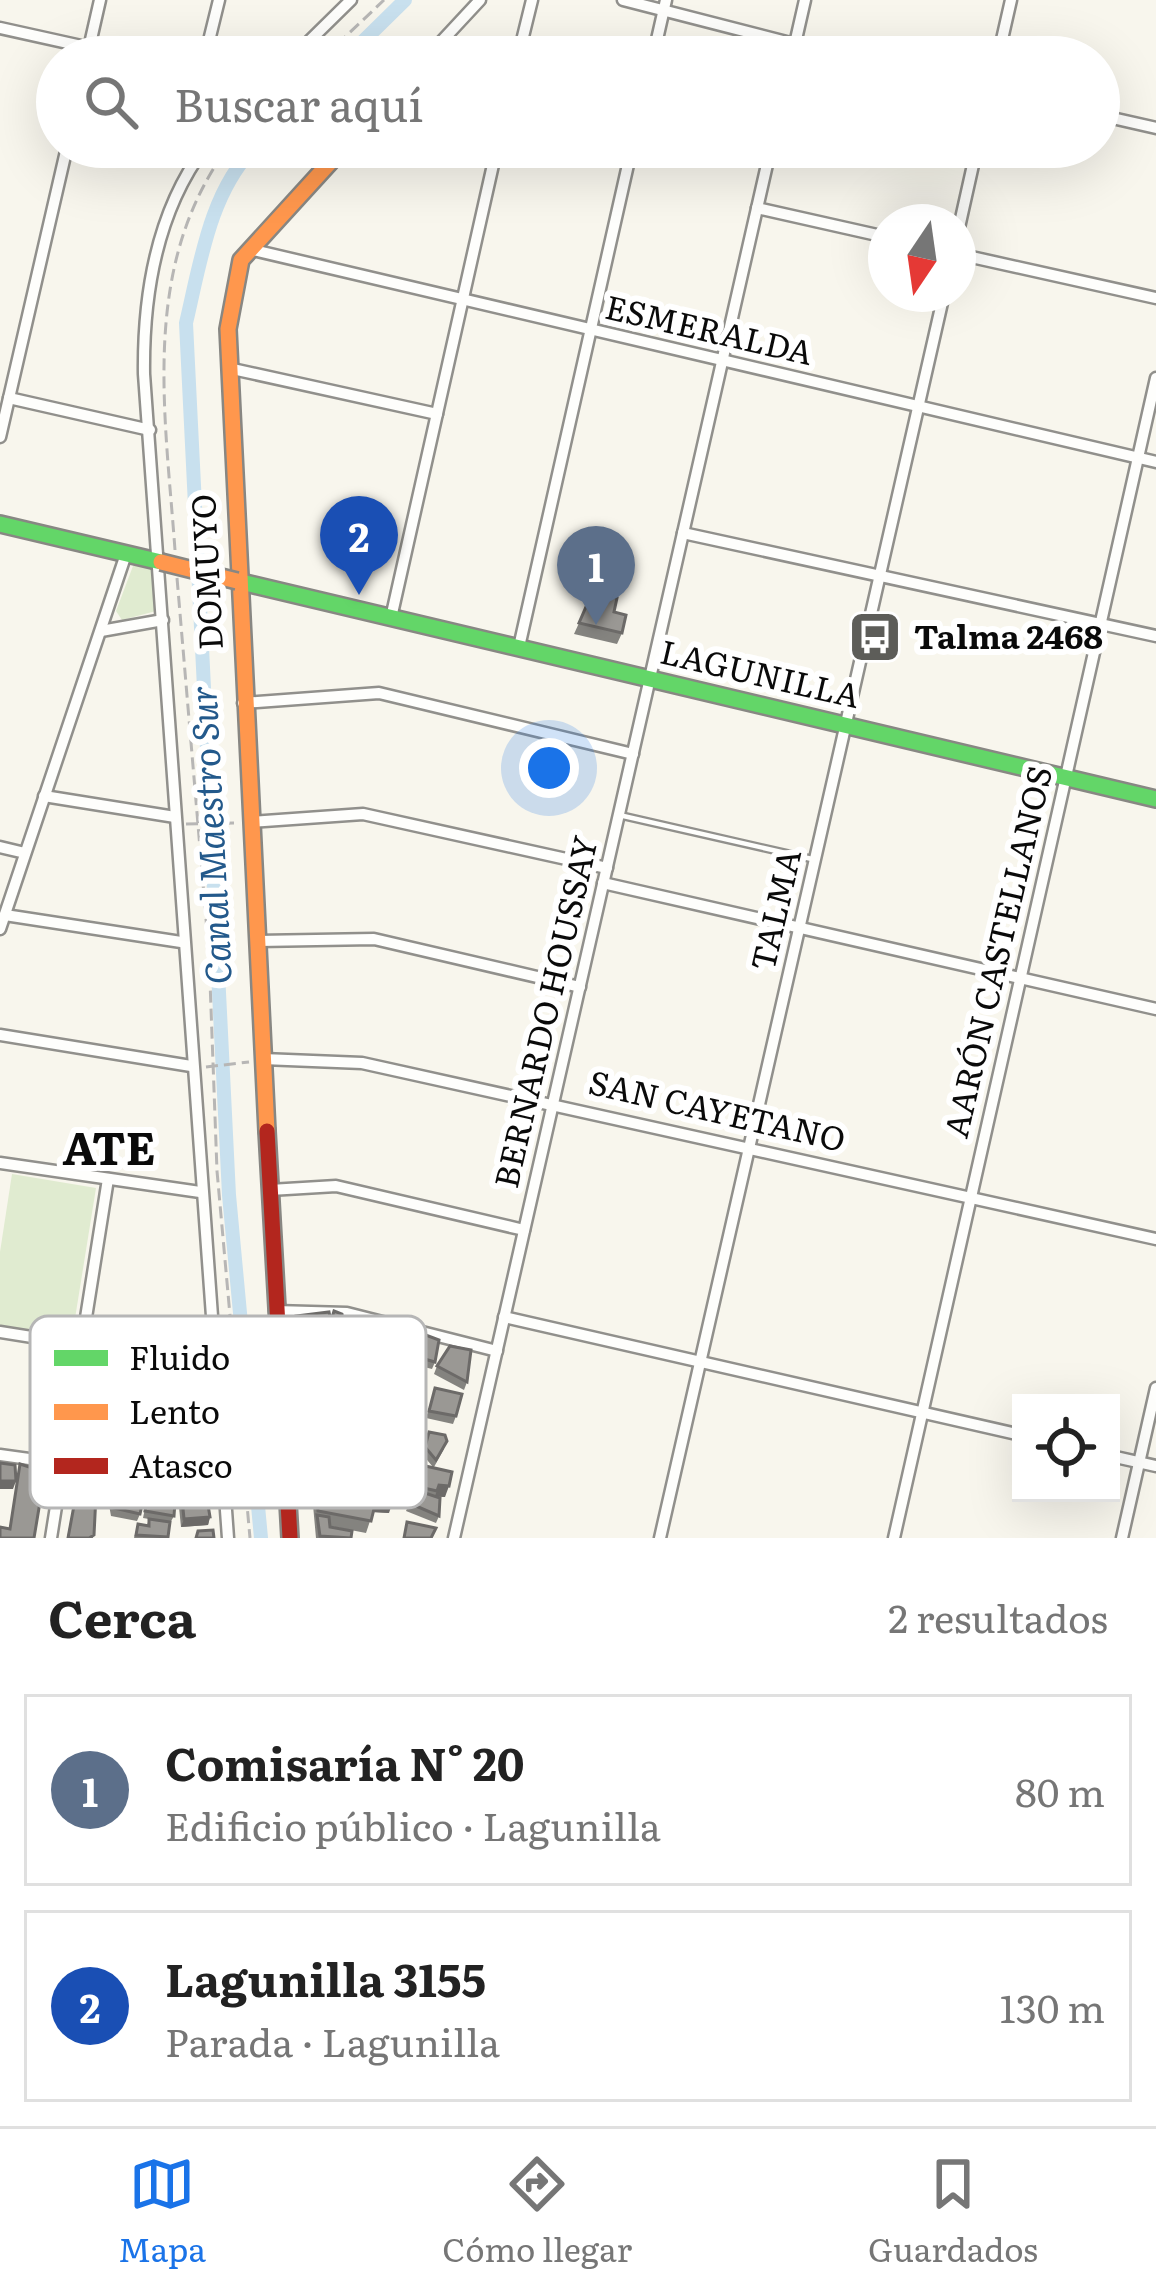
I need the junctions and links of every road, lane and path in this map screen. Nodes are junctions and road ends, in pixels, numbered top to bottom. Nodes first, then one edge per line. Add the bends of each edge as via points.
1 (100, 0) edge
2 (219, 0) edge
3 (351, 0) edge
4 (384, 0) edge
5 (480, 0) edge
6 (532, 0) edge
7 (623, 0) edge
8 (805, 0) edge
9 (1011, 0) edge
10 (665, 4) edge
11 (0, 28) edge
12 (92, 36) edge
13 (210, 36) edge
14 (314, 36) edge
15 (346, 36) edge
16 (447, 36) edge
17 (523, 36) edge
18 (658, 36) edge
19 (772, 36) edge
20 (797, 36) edge
21 (1003, 36) edge
22 (36, 38) edge
23 (1120, 120) edge
24 (1156, 128) edge
25 (62, 168) edge
26 (192, 168) edge
27 (215, 168) edge
28 (324, 168) edge
29 (492, 168) edge
30 (627, 168) edge
31 (766, 168) edge
32 (972, 168) edge
33 (964, 204) edge
34 (757, 208) junction
35 (868, 233) edge
36 (249, 249) junction
37 (976, 258) edge
38 (1156, 298) edge
39 (462, 299) junction
40 (940, 312) edge
41 (590, 330) junction
42 (722, 361) junction
43 (228, 368) junction
44 (1156, 378) edge
45 (9, 398) junction
46 (918, 407) junction
47 (437, 414) junction
48 (150, 430) junction
49 (0, 437) edge
50 (1138, 458) junction
51 (1156, 462) edge
52 (0, 524) edge
53 (683, 533) junction
54 (126, 554) junction
55 (168, 559) junction
56 (880, 575) junction
57 (176, 578) dead end
58 (237, 581) junction
59 (391, 618) junction
60 (164, 620) junction
61 (1100, 624) junction
62 (101, 631) junction
63 (1156, 636) edge
64 (519, 646) junction
65 (651, 680) junction
66 (243, 703) junction
67 (845, 726) junction
68 (633, 754) junction
69 (1065, 778) junction
70 (44, 796) junction
71 (1156, 799) edge
72 (619, 815) junction
73 (175, 817) junction
74 (250, 822) junction
75 (224, 823) dead end
76 (196, 824) junction
77 (0, 847) edge
78 (26, 853) junction
79 (815, 860) junction
80 (607, 868) junction
81 (603, 883) junction
82 (5, 915) junction
83 (800, 927) junction
84 (0, 929) edge
85 (258, 941) junction
86 (181, 942) junction
87 (1020, 978) junction
88 (580, 987) junction
89 (1156, 1009) edge
90 (0, 1035) edge
91 (263, 1059) junction
92 (191, 1066) junction
93 (214, 1068) junction
94 (553, 1104) junction
95 (749, 1147) junction
96 (1, 1163) edge
97 (108, 1179) junction
98 (0, 1182) edge
99 (269, 1190) junction
100 (200, 1192) junction
101 (970, 1197) junction
102 (524, 1230) junction
103 (1156, 1239) edge
104 (275, 1311) junction
105 (84, 1316) edge
106 (210, 1316) edge
107 (230, 1316) edge
108 (275, 1316) edge
109 (359, 1316) edge
110 (505, 1317) junction
111 (0, 1332) edge
112 (426, 1333) edge
113 (30, 1337) edge
114 (497, 1351) junction
115 (700, 1361) junction
116 (1156, 1388) edge
117 (922, 1412) junction
118 (1012, 1433) edge
119 (0, 1455) edge
120 (1120, 1458) edge
121 (30, 1459) edge
122 (1139, 1462) junction
123 (1156, 1466) edge
124 (55, 1508) edge
125 (226, 1508) edge
126 (247, 1508) edge
127 (288, 1508) edge
128 (454, 1536) edge
129 (51, 1538) edge
130 (228, 1538) edge
131 (250, 1538) edge
132 (290, 1538) edge
133 (471, 1538) edge
134 (660, 1538) edge
135 (893, 1538) edge
136 (1122, 1538) edge

1 - 12 street
2 - 13 street
3 - 14 street
4 - 15 path
5 - 16 street
6 - 17 street
7 - 10 street
8 - 20 street
9 - 21 street
10 - 18 street
10 - 19 street
11 - 22 street
23 - 24 street
25 - 45 street
26 - 48 street, DOMUYO via 173,197 152,285 144,349
27 - 55 path via 193,205 165,296
28 - 36 street, DOMUYO
29 - 39 street
30 - 41 street
31 - 34 street, BERNARDO HOUSSAY
32 - 33 street
34 - 35 street
34 - 42 street, BERNARDO HOUSSAY
36 - 39 street, ESMERALDA
36 - 43 street, DOMUYO via 232,287
37 - 38 street
39 - 41 street, ESMERALDA
39 - 47 street
40 - 46 street, TALMA
41 - 42 street, ESMERALDA
41 - 64 street
42 - 46 street, ESMERALDA
42 - 53 street, BERNARDO HOUSSAY
43 - 47 street
43 - 58 street, DOMUYO
44 - 50 street, AARÓN CASTELLANOS
45 - 48 street
45 - 49 street
46 - 50 street, ESMERALDA
46 - 56 street, TALMA
47 - 59 street
48 - 55 street, DOMUYO
50 - 51 street, ESMERALDA
50 - 61 street, AARÓN CASTELLANOS
52 - 54 street, LAGUNILLA
53 - 56 street
53 - 65 street, BERNARDO HOUSSAY
54 - 55 street, LAGUNILLA
54 - 62 street
55 - 58 street, LAGUNILLA, bridge
55 - 60 street, DOMUYO
56 - 61 street
56 - 67 street, TALMA
57 - 76 path
58 - 59 street, LAGUNILLA
58 - 66 street, DOMUYO
59 - 64 street, LAGUNILLA
60 - 62 street
60 - 73 street, DOMUYO
61 - 63 street
61 - 69 street, AARÓN CASTELLANOS
62 - 70 street
64 - 65 street, LAGUNILLA
65 - 67 street, LAGUNILLA
65 - 68 street, BERNARDO HOUSSAY
66 - 68 street via 379,693
66 - 74 street, DOMUYO
67 - 69 street, LAGUNILLA
67 - 79 street, TALMA
68 - 72 street, BERNARDO HOUSSAY
69 - 71 street, LAGUNILLA
69 - 87 street, AARÓN CASTELLANOS
70 - 73 street
70 - 78 street
72 - 79 lane
72 - 80 street, BERNARDO HOUSSAY
73 - 86 street, DOMUYO
74 - 80 street via 363,814
74 - 85 street, DOMUYO
75 - 76 path
76 - 93 path
77 - 78 street
78 - 82 street
79 - 83 street, TALMA
80 - 81 street, BERNARDO HOUSSAY
81 - 83 street
81 - 88 street, BERNARDO HOUSSAY
82 - 84 street
82 - 86 street
83 - 87 street
83 - 95 street, TALMA
85 - 88 street via 374,939
85 - 91 street, DOMUYO
86 - 92 street, DOMUYO
87 - 89 street
87 - 101 street, AARÓN CASTELLANOS
88 - 94 street, BERNARDO HOUSSAY
90 - 92 street
91 - 93 path
91 - 94 street, SAN CAYETANO via 362,1063
91 - 99 street, DOMUYO
92 - 93 path
92 - 100 street, DOMUYO
93 - 107 path
94 - 95 street, SAN CAYETANO
94 - 102 street, BERNARDO HOUSSAY
95 - 101 street, SAN CAYETANO
95 - 115 street, TALMA
96 - 97 street
96 - 98 street
97 - 100 street
97 - 105 street
99 - 102 street via 336,1186
99 - 104 street, DOMUYO
100 - 106 street, DOMUYO
101 - 103 street, SAN CAYETANO
101 - 117 street, AARÓN CASTELLANOS
102 - 110 street, BERNARDO HOUSSAY
104 - 108 street, DOMUYO
104 - 109 street
110 - 114 street, BERNARDO HOUSSAY
110 - 115 street
111 - 113 street
112 - 114 street
114 - 128 street, BERNARDO HOUSSAY
115 - 117 street
115 - 134 street, TALMA
116 - 122 street
117 - 118 street
117 - 135 street, AARÓN CASTELLANOS
119 - 121 street
120 - 122 street
122 - 123 street
122 - 136 street
124 - 129 street
125 - 130 street, DOMUYO
126 - 131 path
127 - 132 street, DOMUYO
128 - 133 street

